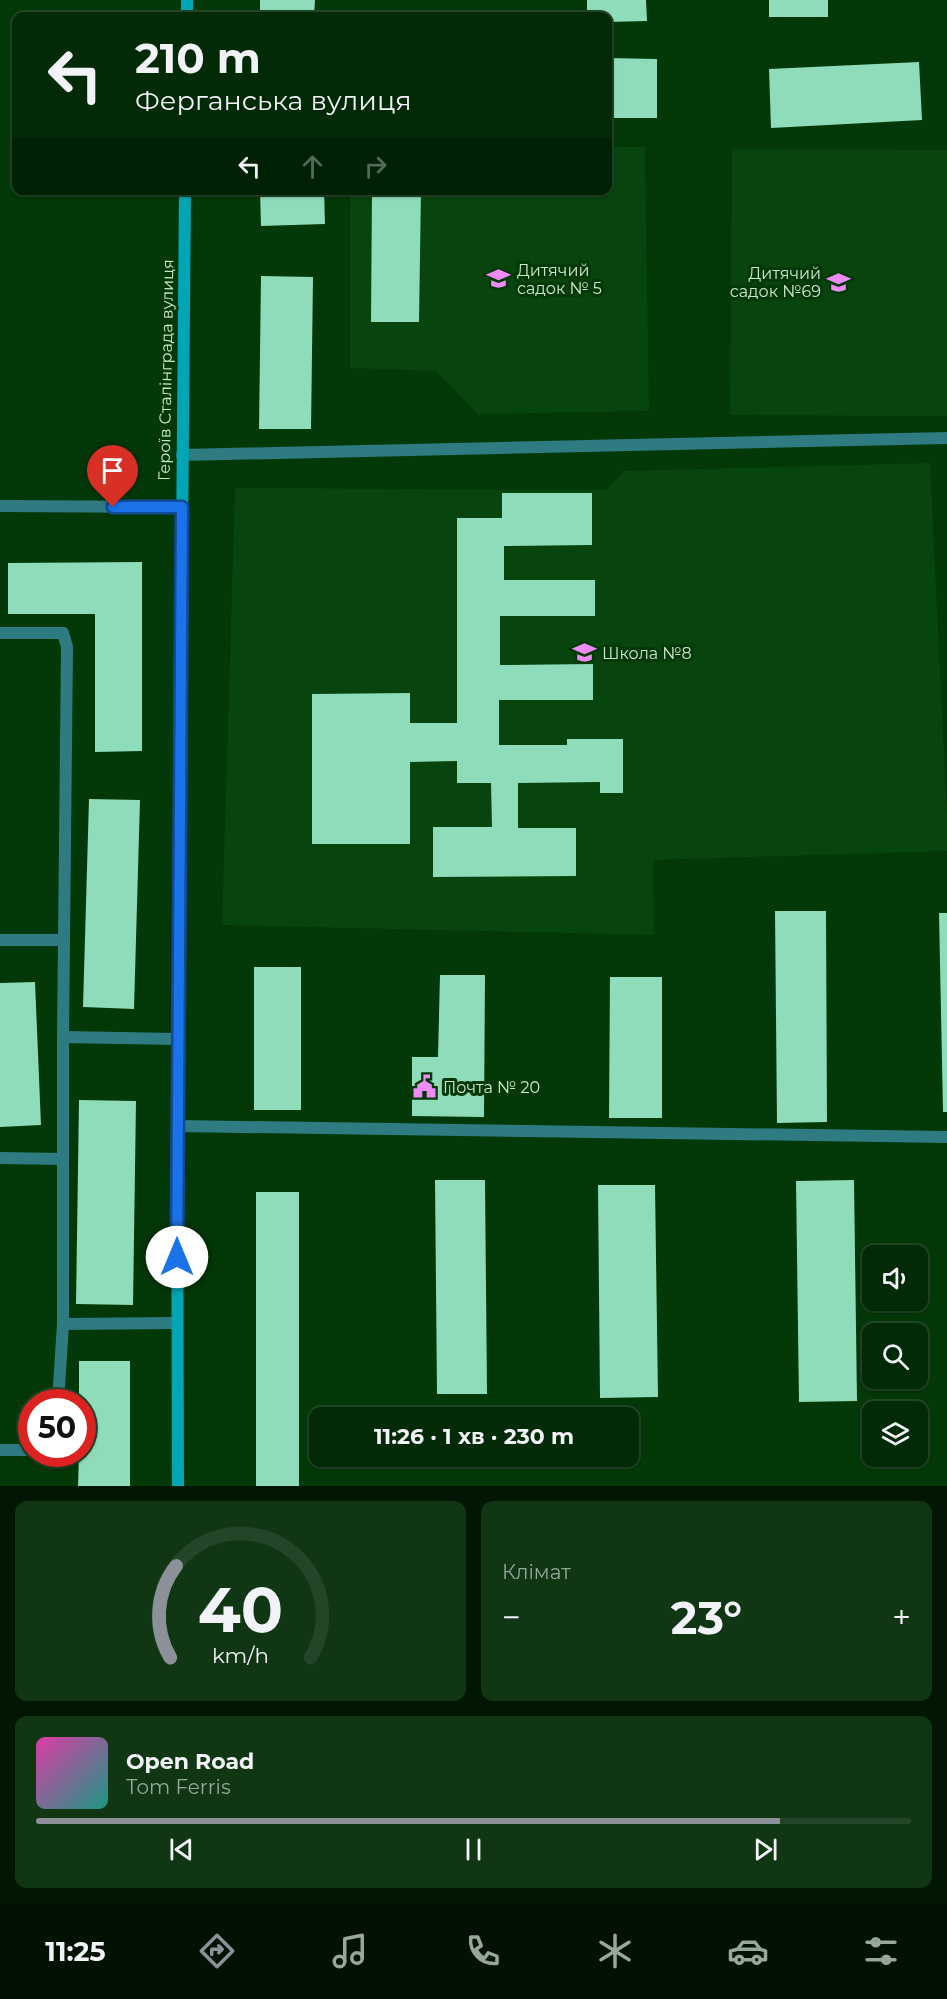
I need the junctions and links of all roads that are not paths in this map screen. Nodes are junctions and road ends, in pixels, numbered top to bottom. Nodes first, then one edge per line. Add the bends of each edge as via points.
1 (185, 195) edge
2 (947, 438) edge
3 (182, 455) junction
4 (0, 506) edge
5 (182, 507) junction
6 (0, 633) edge
7 (0, 940) edge
8 (64, 940) junction
9 (63, 1037) junction
10 (178, 1040) junction
11 (177, 1126) junction
12 (947, 1137) edge
13 (0, 1158) edge
14 (63, 1159) junction
15 (177, 1323) junction
16 (63, 1324) junction
17 (59, 1389) edge
18 (0, 1450) edge
19 (18, 1450) edge
20 (178, 1486) edge

1 - 3 main road, Героїв Сталінграда вулиця
2 - 3 street
3 - 5 main road, Героїв Сталінграда вулиця
4 - 5 street
5 - 10 main road, Героїв Сталінграда вулиця
6 - 8 street via 63,633 68,647
7 - 8 street
8 - 9 street
9 - 10 street
9 - 14 street
10 - 11 main road, Героїв Сталінграда вулиця
11 - 12 street
11 - 15 main road, Героїв Сталінграда вулиця
13 - 14 street
14 - 16 street
15 - 16 street
15 - 20 main road, Героїв Сталінграда вулиця
16 - 17 street
18 - 19 street

